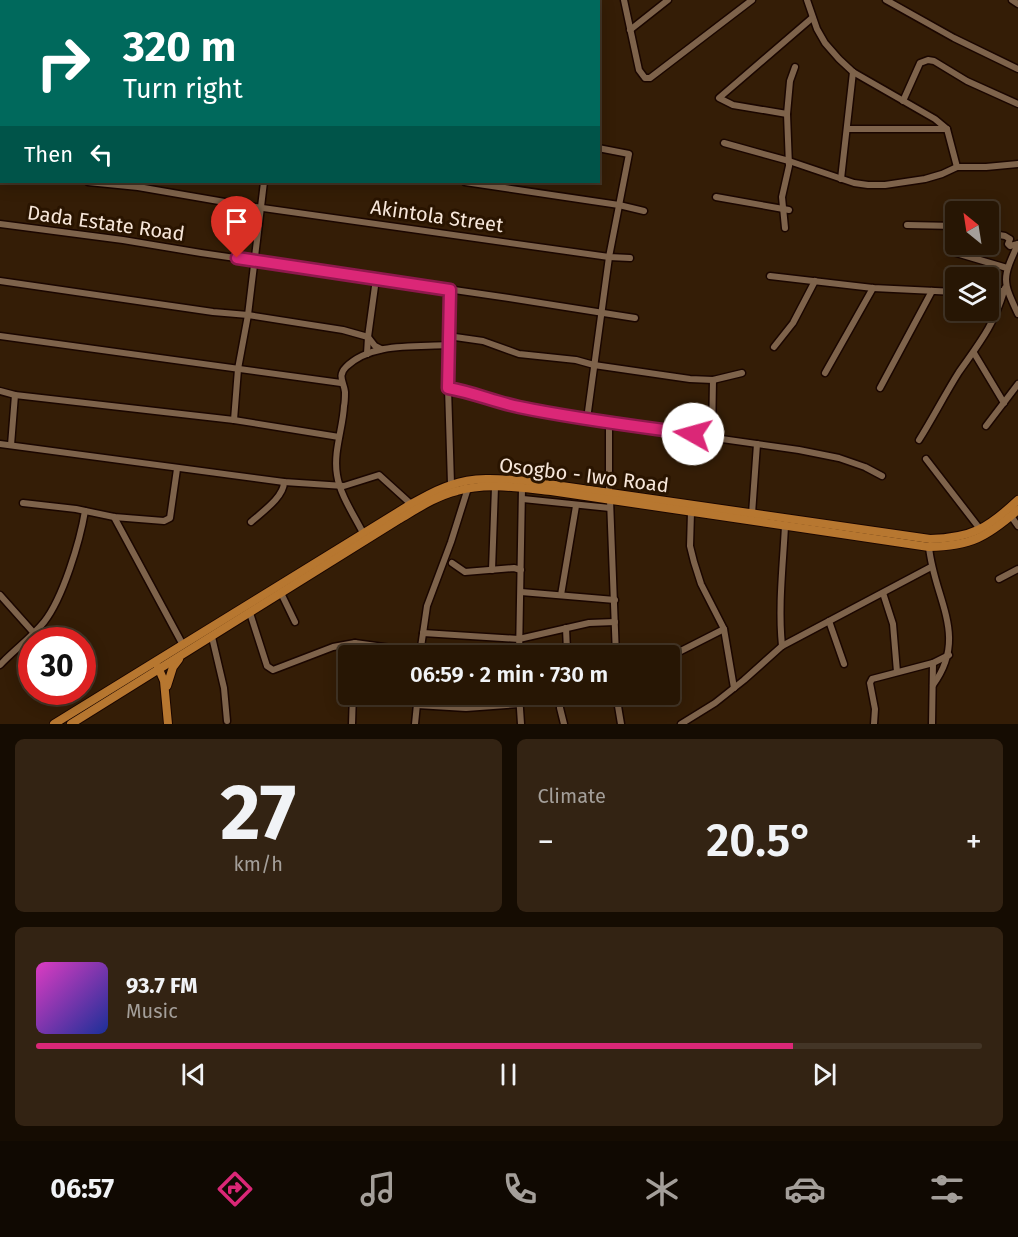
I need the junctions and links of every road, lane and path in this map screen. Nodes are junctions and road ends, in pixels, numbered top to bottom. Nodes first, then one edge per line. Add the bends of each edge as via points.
1 (624, 0) edge
2 (668, 0) edge
3 (807, 0) edge
4 (886, 0) edge
5 (1012, 0) edge
6 (749, 1) edge
7 (1018, 4) edge
8 (812, 18) junction
9 (630, 30) junction
10 (795, 66) dead end
11 (1018, 69) edge
12 (853, 72) junction
13 (903, 101) junction
14 (1018, 104) edge
15 (787, 114) junction
16 (847, 129) junction
17 (947, 129) junction
18 (724, 143) dead end
19 (600, 148) edge
20 (789, 160) junction
21 (1018, 164) edge
22 (957, 167) junction
23 (840, 179) junction
24 (113, 183) edge
25 (264, 183) edge
26 (472, 183) edge
27 (138, 184) edge
28 (716, 197) dead end
29 (619, 205) junction
30 (260, 207) junction
31 (786, 210) junction
32 (644, 211) dead end
33 (0, 224) edge
34 (907, 225) dead end
35 (945, 226) edge
36 (785, 228) dead end
37 (999, 235) edge
38 (1018, 244) edge
39 (963, 255) edge
40 (609, 257) junction
41 (630, 258) dead end
42 (255, 261) junction
43 (1007, 268) junction
44 (770, 276) dead end
45 (376, 279) junction
46 (0, 281) edge
47 (815, 281) junction
48 (873, 288) junction
49 (1005, 289) junction
50 (450, 290) junction
51 (999, 290) edge
52 (932, 291) junction
53 (945, 292) edge
54 (601, 313) junction
55 (248, 315) junction
56 (1018, 315) edge
57 (635, 318) dead end
58 (0, 336) edge
59 (448, 336) junction
60 (368, 337) junction
61 (448, 345) junction
62 (774, 346) dead end
63 (381, 349) junction
64 (974, 353) junction
65 (367, 354) junction
66 (594, 365) junction
67 (238, 369) junction
68 (742, 373) dead end
69 (825, 373) dead end
70 (713, 381) junction
71 (341, 383) junction
72 (1018, 384) edge
73 (448, 388) junction
74 (880, 388) dead end
75 (0, 391) edge
76 (15, 395) junction
77 (1004, 403) junction
78 (587, 419) junction
79 (234, 420) junction
80 (609, 423) junction
81 (986, 426) dead end
82 (712, 436) junction
83 (339, 437) junction
84 (919, 440) dead end
85 (0, 444) edge
86 (757, 444) junction
87 (11, 445) junction
88 (926, 459) dead end
89 (177, 469) junction
90 (882, 476) dead end
91 (284, 482) junction
92 (451, 484) junction
93 (340, 486) junction
94 (495, 487) junction
95 (468, 488) junction
96 (522, 488) junction
97 (523, 499) junction
98 (610, 500) junction
99 (1018, 500) edge
100 (24, 503) dead end
101 (411, 504) junction
102 (576, 506) junction
103 (1018, 510) edge
104 (85, 511) junction
105 (691, 512) junction
106 (752, 514) junction
107 (1011, 516) junction
108 (114, 517) junction
109 (251, 522) dead end
110 (786, 526) junction
111 (1018, 526) edge
112 (980, 529) junction
113 (363, 533) junction
114 (929, 547) junction
115 (452, 563) dead end
116 (931, 567) junction
117 (1018, 569) edge
118 (492, 570) junction
119 (522, 570) junction
120 (999, 579) dead end
121 (521, 592) junction
122 (281, 593) junction
123 (883, 593) junction
124 (0, 595) edge
125 (561, 595) junction
126 (615, 600) junction
127 (250, 613) junction
128 (829, 621) junction
129 (295, 622) dead end
130 (615, 622) junction
131 (29, 627) edge
132 (38, 627) edge
133 (566, 628) junction
134 (724, 629) junction
135 (423, 633) junction
136 (212, 637) junction
137 (519, 639) junction
138 (355, 643) joint
139 (367, 645) edge
140 (421, 645) edge
141 (519, 645) edge
142 (567, 645) edge
143 (616, 645) edge
144 (782, 646) junction
145 (18, 647) edge
146 (184, 649) junction
147 (680, 651) edge
148 (949, 655) junction
149 (933, 663) junction
150 (844, 664) dead end
151 (0, 665) edge
152 (157, 666) junction
153 (897, 672) junction
154 (933, 686) junction
155 (734, 688) junction
156 (166, 690) junction
157 (353, 705) edge
158 (417, 705) joint
159 (506, 705) edge
160 (519, 705) edge
161 (560, 705) edge
162 (618, 705) edge
163 (227, 721) dead end
164 (54, 724) edge
165 (71, 724) edge
166 (168, 724) edge
167 (352, 724) edge
168 (415, 724) edge
169 (521, 724) edge
170 (564, 724) edge
171 (621, 724) edge
172 (681, 724) edge
173 (874, 724) edge
174 (932, 724) edge

1 - 9 street
2 - 9 street
3 - 8 street
4 - 11 street
5 - 7 street
6 - 9 street via 650,78 643,77 639,70
8 - 12 street via 825,43
8 - 15 street via 719,98 734,105
10 - 15 street
12 - 13 street
12 - 16 street
13 - 14 street via 920,63 928,60
13 - 17 street
15 - 20 street
16 - 17 street
16 - 23 street
17 - 22 street
18 - 20 street
19 - 29 street via 629,154
20 - 23 street
20 - 31 street via 782,197
21 - 22 street
22 - 23 street via 925,179 885,185
24 - 27 street, Akintola Street
25 - 30 street
26 - 29 street
27 - 30 street, Akintola Street
28 - 31 street
29 - 32 street
29 - 40 street
30 - 40 street, Akintola Street
30 - 42 street
31 - 36 street
33 - 42 street, Dada Estate Road
34 - 35 street
37 - 38 street via 1010,238 1010,246
38 - 43 street
39 - 43 street
40 - 41 street, Akintola Street
40 - 54 street
42 - 45 street, Dada Estate Road
42 - 55 street
43 - 49 street
44 - 47 street
45 - 50 street, Dada Estate Road
45 - 60 street
46 - 55 street
47 - 48 street
47 - 62 street via 793,323
48 - 52 street
48 - 69 street
49 - 51 street
49 - 56 street
49 - 64 street via 993,322
50 - 54 street, Dada Estate Road
50 - 59 street
52 - 53 street
52 - 74 street
54 - 57 street, Dada Estate Road
54 - 66 street
55 - 60 street
55 - 67 street
58 - 67 street
59 - 61 street
59 - 66 street via 483,341 519,354
60 - 63 street
60 - 65 street
61 - 63 street
61 - 73 street
63 - 65 street
64 - 77 street
64 - 84 street
65 - 71 street via 346,367
66 - 70 street
66 - 78 street
67 - 71 street
67 - 79 street
68 - 70 street
70 - 82 street
71 - 83 street via 345,390
72 - 77 street
73 - 78 street
73 - 92 street
75 - 76 street
76 - 79 street
76 - 87 street
77 - 81 street
78 - 80 street
79 - 83 street
80 - 82 street
80 - 98 street
82 - 86 street
83 - 93 street via 336,473
85 - 87 street
86 - 90 street via 839,459 865,466
86 - 106 street
87 - 89 street
88 - 112 street
89 - 91 street
89 - 108 street via 170,518 164,521
91 - 93 street
91 - 109 street via 276,499
92 - 98 main road, Osogbo - Iwo Road via 501,479
92 - 101 main road, Osogbo - Iwo Road
93 - 101 street via 379,476
93 - 113 street
94 - 95 main road, Osogbo - Iwo Road
94 - 96 main road, Osogbo - Iwo Road
94 - 118 street
95 - 122 main road, Osogbo - Iwo Road via 442,495
95 - 135 street via 427,606
96 - 97 street
96 - 98 main road, Osogbo - Iwo Road
97 - 102 street
97 - 119 street
98 - 102 street
98 - 105 main road, Osogbo - Iwo Road
98 - 106 main road, Osogbo - Iwo Road
98 - 126 street
99 - 112 main road, Osogbo - Iwo Road
100 - 104 street
101 - 113 main road, Osogbo - Iwo Road
102 - 125 street
103 - 107 main road, Osogbo - Iwo Road
104 - 108 street
104 - 132 street via 62,588
105 - 110 main road, Osogbo - Iwo Road
105 - 134 street via 693,562
106 - 112 main road, Osogbo - Iwo Road via 930,539 954,538
107 - 111 street
107 - 114 main road, Osogbo - Iwo Road via 988,534 964,544
108 - 146 street
110 - 114 main road, Osogbo - Iwo Road
110 - 144 street via 781,577
113 - 146 main road, Osogbo - Iwo Road
114 - 116 street
115 - 118 street via 465,572
116 - 123 street
116 - 148 street via 943,602
117 - 120 street
118 - 119 street
119 - 121 street
121 - 125 street
121 - 137 street
122 - 127 main road, Osogbo - Iwo Road
122 - 129 street
123 - 128 street
123 - 153 street via 893,624
124 - 131 street
125 - 126 street
126 - 130 street
127 - 136 main road, Osogbo - Iwo Road
127 - 138 street via 267,666 273,670 333,647
128 - 144 street
128 - 150 street
130 - 133 street
130 - 143 street
133 - 137 street
133 - 142 street
134 - 147 street
134 - 155 street
135 - 137 street
135 - 140 street
136 - 146 main road, Osogbo - Iwo Road
136 - 163 street
137 - 141 street
138 - 139 street
144 - 155 street
145 - 151 street
146 - 152 main road, Osogbo - Iwo Road
146 - 156 main road
148 - 149 street
148 - 154 street
149 - 153 street
149 - 154 street
152 - 156 main road
152 - 164 main road, Osogbo - Iwo Road
152 - 165 main road, Osogbo - Iwo Road
153 - 173 street via 874,677 870,683
154 - 174 street
155 - 172 street
156 - 166 main road
157 - 167 street
158 - 159 street
158 - 168 street
160 - 169 street
161 - 170 street
162 - 171 street

